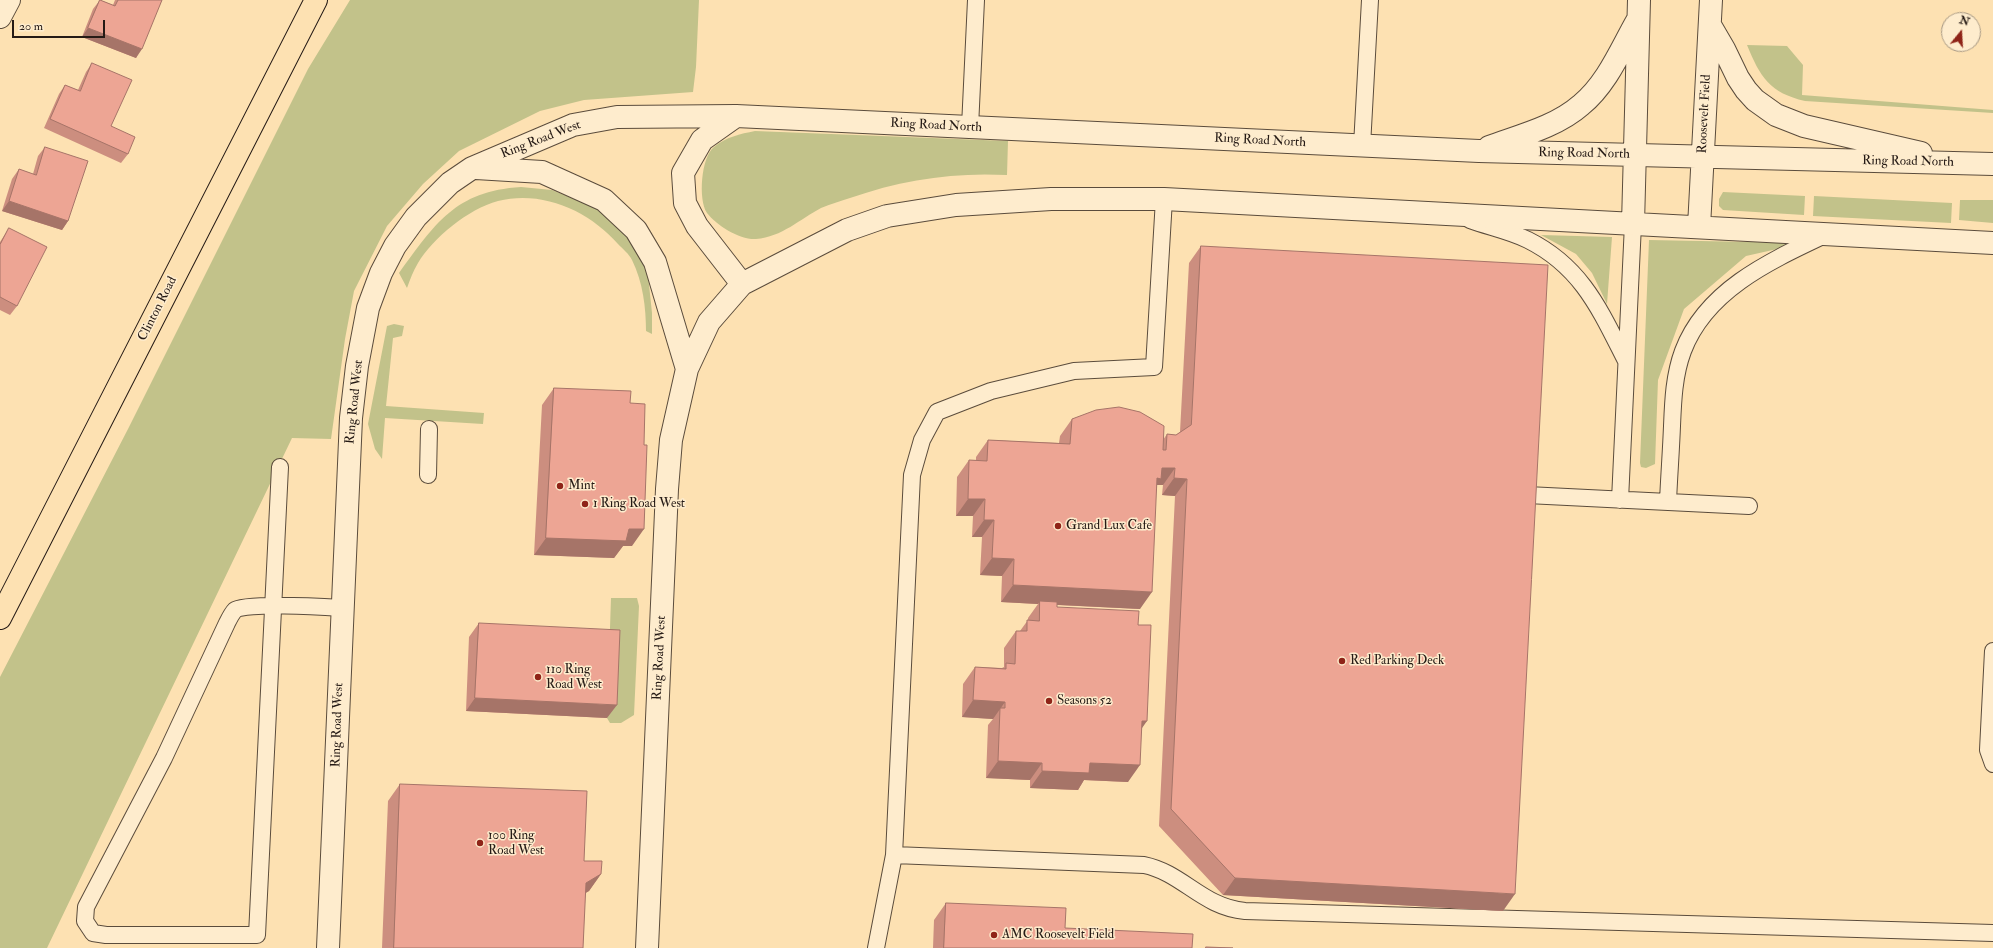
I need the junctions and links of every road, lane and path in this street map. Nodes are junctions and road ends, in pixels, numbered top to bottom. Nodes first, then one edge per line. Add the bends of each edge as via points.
1 (9, 0) edge
2 (316, 0) edge
3 (976, 0) edge
4 (1370, 0) edge
5 (1711, 0) edge
6 (1638, 10) edge
7 (0, 17) edge
8 (1710, 25) junction
9 (736, 116) junction
10 (970, 128) junction
11 (1362, 146) junction
12 (1479, 151) junction
13 (1636, 155) junction
14 (1703, 156) junction
15 (1967, 163) junction
16 (1993, 164) edge
17 (472, 168) junction
18 (1164, 199) junction
19 (1451, 214) junction
20 (1633, 224) junction
21 (1699, 227) junction
22 (1827, 234) junction
23 (1993, 243) edge
24 (742, 284) junction
25 (1627, 362) junction
26 (686, 369) junction
27 (429, 428) dead end
28 (280, 467) dead end
29 (428, 475) dead end
30 (1526, 495) edge
31 (1620, 500) junction
32 (1668, 502) junction
33 (1749, 506) dead end
34 (274, 606) junction
35 (343, 608) junction
36 (0, 618) edge
37 (1993, 651) edge
38 (1993, 764) edge
39 (894, 855) junction
40 (1993, 933) edge
41 (328, 948) edge
42 (647, 948) edge
43 (876, 948) edge

1 - 7 street
2 - 36 main road, Clinton Road
3 - 10 lane
4 - 11 lane
5 - 8 street, Roosevelt Field
6 - 12 street via 1603,81 1582,105 1553,122
6 - 13 street
8 - 14 street, Roosevelt Field
8 - 15 street via 1746,90 1776,115 1804,126
9 - 10 street, Ring Road North
9 - 17 street, Ring Road West via 617,117 573,125
9 - 24 street via 702,140 683,173 685,203 697,226
10 - 11 street, Ring Road North
11 - 12 street, Ring Road North
12 - 13 street, Ring Road North
13 - 14 street, Ring Road North
13 - 20 street
14 - 15 street, Ring Road North
14 - 21 street, Roosevelt Field
15 - 16 street, Ring Road North
17 - 26 street via 542,172 604,200 636,230 655,262
17 - 35 street, Ring Road West via 450,183 416,217 381,273 368,308 357,366 351,418
18 - 19 street
18 - 24 street via 1051,199 956,205 887,216 848,230
18 - 39 lane via 1154,367 1074,371 991,391 937,412 922,440 912,475
19 - 20 street
19 - 25 lane via 1527,240 1553,255 1578,277 1596,301
20 - 21 street
20 - 25 lane
21 - 22 street
22 - 23 street
22 - 32 lane via 1771,261 1745,278 1706,312 1690,335 1674,390
24 - 26 street via 709,322
25 - 31 lane
26 - 42 street, Ring Road West via 671,440 667,489
27 - 29 lane
28 - 34 lane
30 - 31 lane
31 - 32 lane
32 - 33 lane
34 - 34 lane via 257,935 93,933 84,921 86,908 164,758 227,623 236,609 245,606
34 - 35 lane
35 - 41 street, Ring Road West
37 - 38 lane via 1988,750
39 - 40 lane via 1144,865 1158,868 1174,876 1216,904 1245,912
39 - 43 lane

